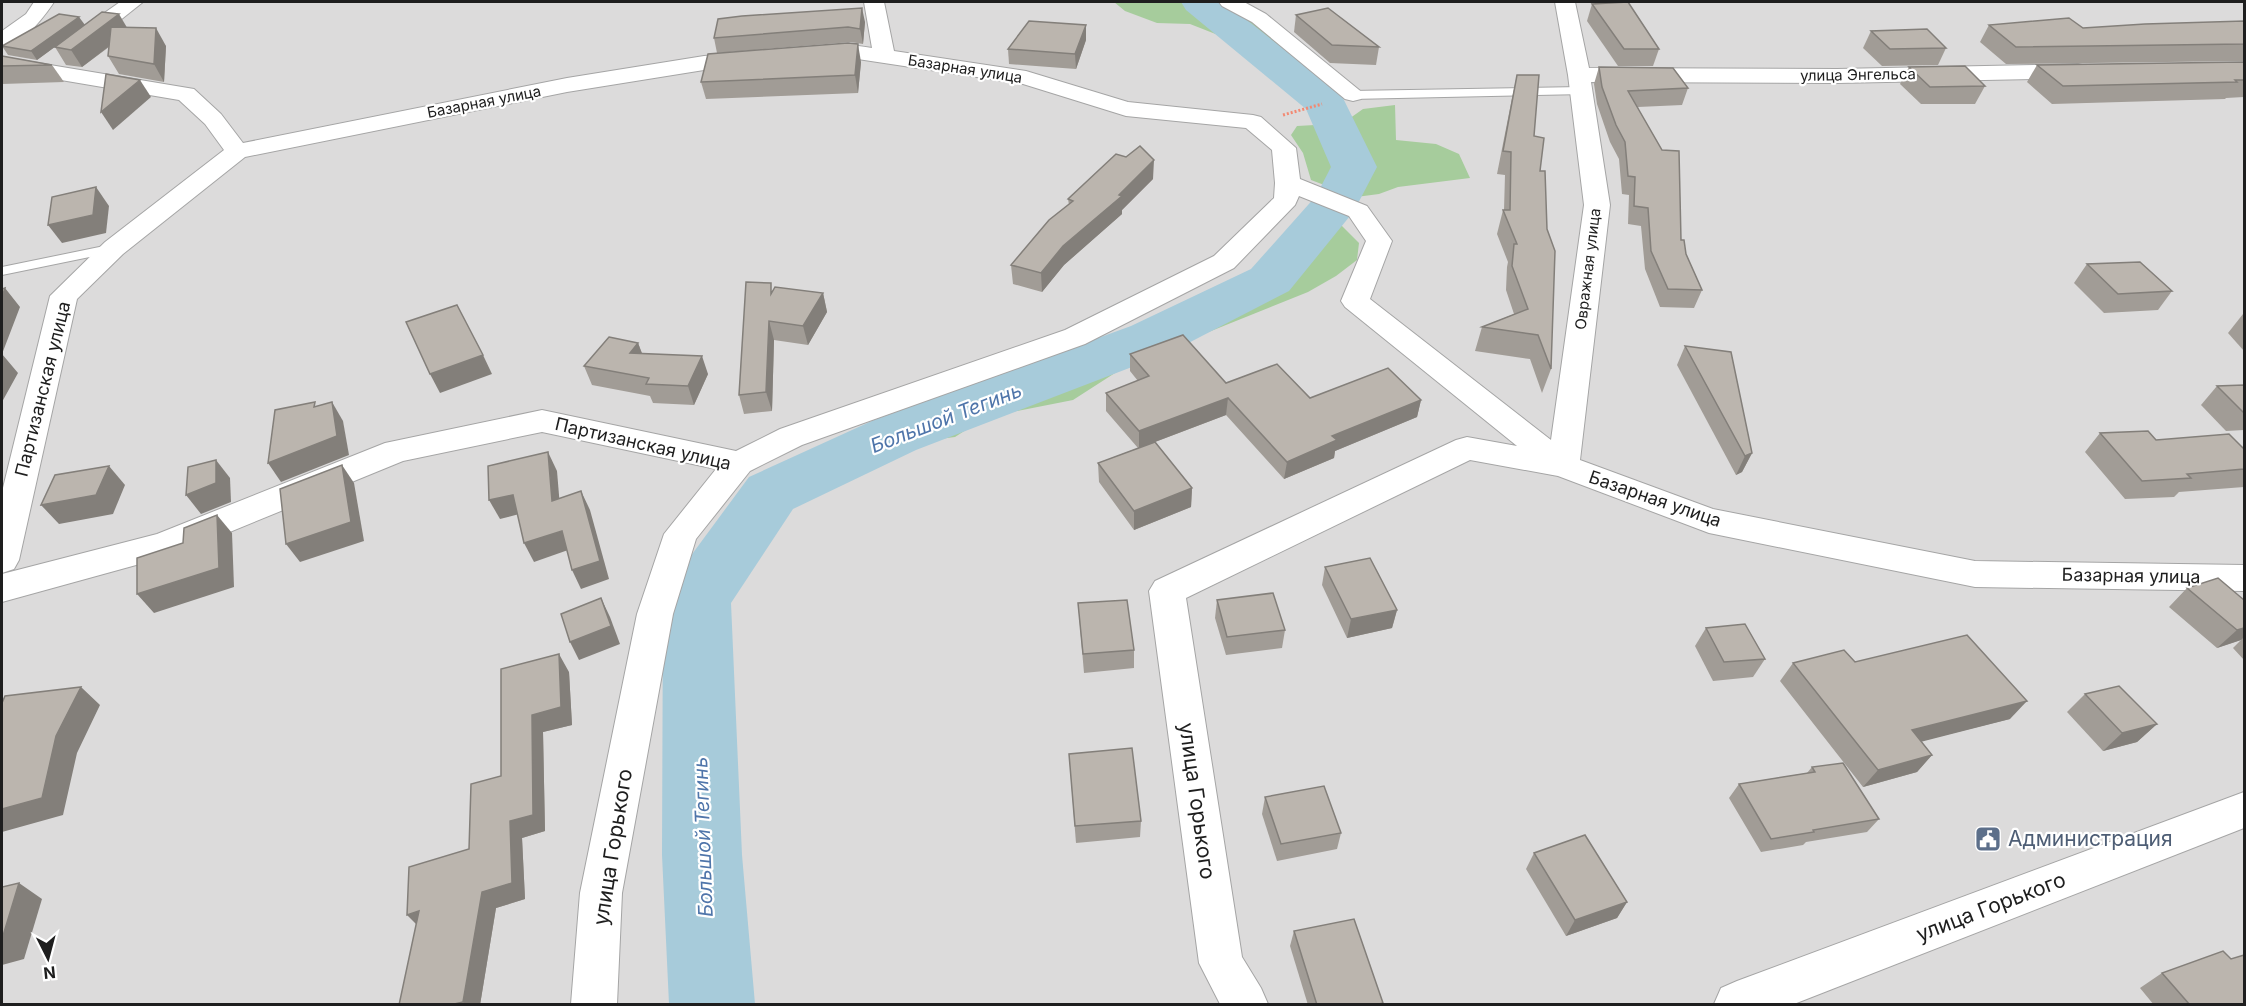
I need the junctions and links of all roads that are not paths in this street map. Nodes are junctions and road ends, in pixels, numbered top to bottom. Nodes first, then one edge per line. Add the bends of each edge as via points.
1 (44, 2) edge
2 (133, 2) edge
3 (874, 2) edge
4 (1229, 2) edge
5 (1565, 2) edge
6 (2, 41) edge
7 (884, 56) junction
8 (2, 63) edge
9 (43, 69) junction
10 (2094, 71) edge
11 (1580, 83) junction
12 (1352, 94) joint
13 (237, 151) junction
14 (1289, 184) junction
15 (114, 248) junction
16 (2, 271) edge
17 (739, 463) junction
18 (1563, 466) junction
19 (2, 560) edge
20 (2244, 578) edge
21 (2, 588) edge
22 (1167, 591) joint
23 (633, 726) joint
24 (2244, 810) edge
25 (594, 1005) edge
26 (1245, 1005) edge
27 (1737, 1005) edge

1 - 6 street via 33,18
2 - 9 street
3 - 7 street
4 - 12 street via 1259,18
5 - 11 street, Овражная улица
7 - 13 street, Базарная улица via 851,51 704,63 567,85
7 - 14 street, Базарная улица via 1026,78 1126,109 1254,122 1284,148
8 - 9 street
9 - 13 street via 186,94 213,119
10 - 11 street, улица Энгельса
11 - 12 lane
11 - 18 street, Овражная улица via 1597,205
13 - 15 street, Партизанская улица
14 - 17 street, Базарная улица via 1286,200 1224,262 1075,337 791,437
14 - 18 street via 1358,211 1379,241 1355,301
15 - 16 lane
15 - 19 street, Партизанская улица via 64,296
17 - 21 street, Партизанская улица via 542,420 396,452 164,545
17 - 23 street, Партизанская улица via 681,534 655,614
18 - 20 street, Базарная улица via 1708,521 1975,574
18 - 22 street, Базарная улица via 1467,448
22 - 26 street, улица Горького via 1221,963
23 - 25 street, улица Горького via 601,893
24 - 27 street, улица Горького

